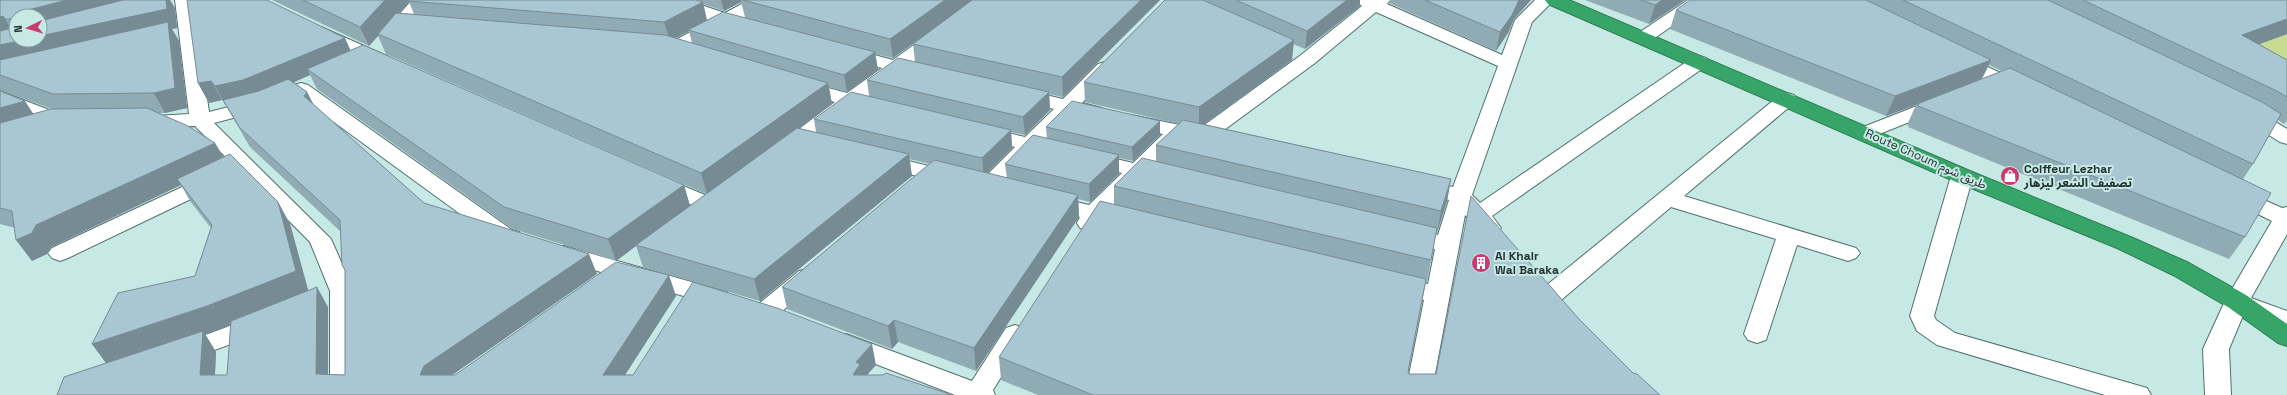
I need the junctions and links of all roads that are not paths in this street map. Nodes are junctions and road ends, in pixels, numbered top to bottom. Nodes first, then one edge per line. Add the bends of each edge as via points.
1 (184, 0) edge
2 (420, 0) edge
3 (669, 0) edge
4 (762, 0) edge
5 (987, 0) edge
6 (1545, 0) edge
7 (1554, 0) edge
8 (1700, 0) edge
9 (1373, 2) edge
10 (725, 20) junction
11 (303, 23) edge
12 (399, 25) junction
13 (422, 27) edge
14 (762, 31) edge
15 (1643, 38) junction
16 (652, 47) edge
17 (673, 49) junction
18 (829, 49) edge
19 (1944, 52) edge
20 (696, 56) edge
21 (1117, 56) edge
22 (372, 57) junction
23 (1699, 62) junction
24 (1508, 64) junction
25 (351, 66) edge
26 (896, 67) junction
27 (401, 69) edge
28 (934, 75) edge
29 (323, 79) edge
30 (2001, 80) junction
31 (788, 83) edge
32 (1980, 88) edge
33 (301, 89) junction
34 (1001, 91) edge
35 (1958, 96) edge
36 (0, 97) edge
37 (2037, 97) edge
38 (1787, 99) junction
39 (849, 101) junction
40 (2228, 103) edge
41 (1068, 106) junction
42 (887, 110) edge
43 (200, 120) junction
44 (124, 121) edge
45 (962, 128) edge
46 (35, 130) edge
47 (1178, 131) junction
48 (1865, 132) junction
49 (1202, 137) junction
50 (2287, 138) edge
51 (797, 140) junction
52 (1225, 142) edge
53 (1030, 145) junction
54 (819, 146) edge
55 (864, 157) edge
56 (772, 159) edge
57 (244, 165) junction
58 (1138, 170) junction
59 (931, 173) junction
60 (645, 176) edge
61 (1962, 176) junction
62 (1177, 180) edge
63 (1400, 182) edge
64 (2220, 187) edge
65 (913, 188) edge
66 (728, 191) edge
67 (1008, 192) junction
68 (1461, 196) junction
69 (1667, 198) junction
70 (709, 205) junction
71 (1094, 213) junction
72 (1478, 215) junction
73 (2286, 216) edge
74 (691, 218) edge
75 (1138, 224) edge
76 (1386, 230) edge
77 (1789, 235) junction
78 (1076, 240) edge
79 (1504, 244) edge
80 (1447, 245) junction
81 (60, 252) dead end
82 (1848, 253) dead end
83 (643, 254) edge
84 (824, 263) edge
85 (609, 278) junction
86 (1376, 280) edge
87 (1438, 295) junction
88 (2238, 301) junction
89 (764, 313) junction
90 (1029, 313) edge
91 (1567, 313) edge
92 (277, 316) edge
93 (792, 321) edge
94 (2287, 321) edge
95 (1757, 334) dead end
96 (828, 335) edge
97 (2287, 337) edge
98 (164, 359) edge
99 (899, 364) junction
100 (881, 385) edge
101 (978, 394) edge
102 (343, 395) edge
103 (1418, 395) edge
104 (2138, 395) edge
105 (2218, 395) edge

1 - 43 street via 181,34
2 - 12 street
3 - 10 street
4 - 10 street
5 - 26 street
6 - 24 street via 1524,20
7 - 15 highway, Route Choum طريق شوم
8 - 15 street
9 - 24 street
9 - 49 street via 1301,55
10 - 14 street
10 - 17 street
11 - 22 street
12 - 13 street
12 - 22 street
15 - 23 highway, Route Choum طريق شوم
16 - 17 street
17 - 20 street
18 - 26 street
19 - 30 street
21 - 41 street
22 - 25 street
22 - 27 street
23 - 38 highway, Route Choum طريق شوم
23 - 72 street
24 - 68 street
26 - 28 street
26 - 39 street
29 - 33 street
30 - 32 street
30 - 37 street
31 - 39 street
33 - 43 street via 261,105
33 - 85 street via 504,235 540,247
34 - 41 street
35 - 48 street
36 - 46 street via 71,122
38 - 48 highway, Route Choum طريق شوم
38 - 69 street
39 - 42 street
39 - 51 street
40 - 50 street via 2256,117
41 - 47 street
41 - 53 street
43 - 44 street
43 - 57 street
45 - 53 street
47 - 49 street
47 - 58 street
48 - 61 highway, Route Choum طريق شوم
49 - 52 street
51 - 54 street
51 - 56 street
53 - 58 street
53 - 67 street
55 - 59 street
57 - 81 street
57 - 102 street via 320,239 331,295
58 - 62 street
58 - 71 street
59 - 65 street
59 - 67 street
60 - 70 street
61 - 88 highway, Route Choum طريق شوم via 2125,243
61 - 104 street via 1922,316 1926,325 1946,339
63 - 68 street
64 - 73 street
66 - 70 street
67 - 71 street
68 - 72 street
68 - 80 street
69 - 77 street
69 - 91 street via 1543,286
70 - 74 street
71 - 75 street
71 - 78 street
72 - 79 street
73 - 88 street
76 - 80 street
77 - 82 street
77 - 95 street
80 - 87 street
83 - 85 street
84 - 89 street
85 - 89 street via 686,300
86 - 87 street
87 - 103 street
88 - 94 street
88 - 97 highway, Route Choum طريق شوم
88 - 105 street via 2216,349
89 - 93 street
90 - 101 street
92 - 98 street via 230,347
96 - 99 street
99 - 100 street
99 - 101 street

